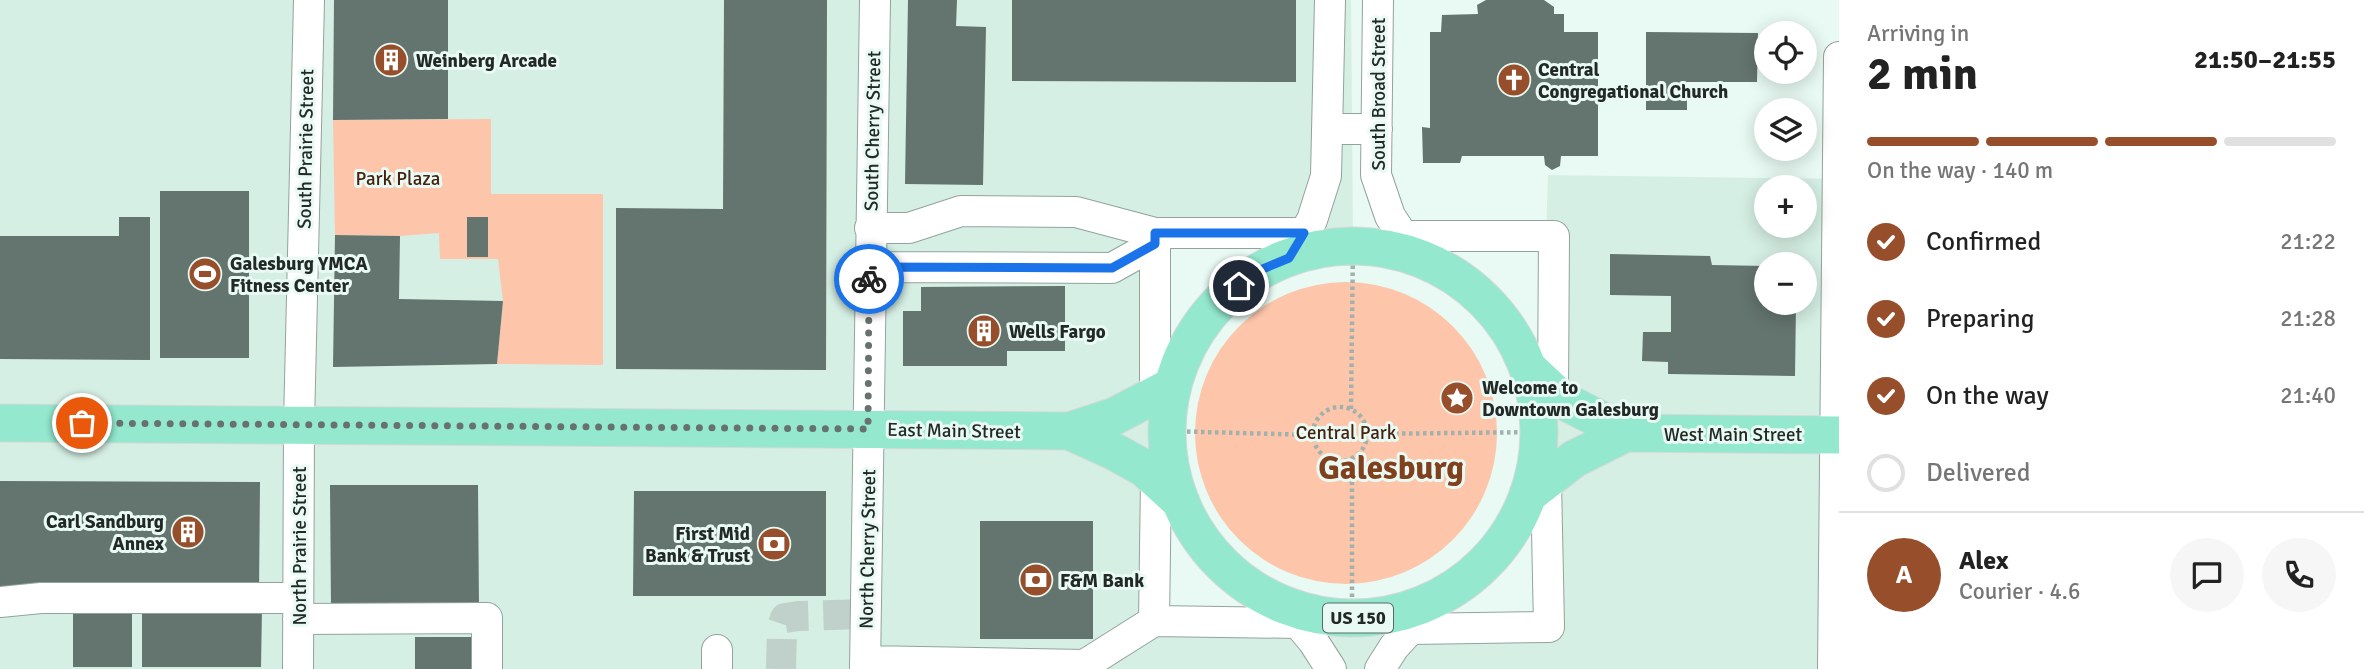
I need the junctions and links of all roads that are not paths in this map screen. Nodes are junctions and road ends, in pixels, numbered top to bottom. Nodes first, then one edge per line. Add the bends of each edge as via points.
1 (309, 0) edge
2 (874, 0) edge
3 (1330, 0) edge
4 (1378, 0) edge
5 (1839, 57) edge
6 (1327, 128) junction
7 (1377, 129) junction
8 (870, 228) junction
9 (1155, 238) junction
10 (1296, 246) junction
11 (1413, 247) junction
12 (870, 267) junction
13 (1541, 380) junction
14 (1163, 391) junction
15 (0, 423) edge
16 (299, 424) junction
17 (868, 429) junction
18 (1069, 431) junction
19 (1626, 433) junction
20 (1838, 435) edge
21 (1538, 487) junction
22 (1169, 491) junction
23 (1441, 596) junction
24 (0, 602) edge
25 (298, 608) junction
26 (1289, 612) junction
27 (1154, 621) junction
28 (1410, 629) junction
29 (865, 665) edge
30 (949, 666) edge
31 (1082, 667) edge
32 (298, 669) edge
33 (487, 669) edge
34 (1331, 669) edge
35 (1380, 669) edge
36 (1833, 669) edge

1 - 16 street, South Prairie Street
2 - 8 street, South Cherry Street
3 - 6 street
4 - 7 street, South Broad Street
5 - 20 street
6 - 7 street
6 - 10 street via 1326,176 1312,220
7 - 11 street, South Broad Street via 1376,175 1390,216
8 - 9 street via 909,228 961,212 1076,212
8 - 12 street, South Cherry Street
9 - 10 street
9 - 12 street via 1112,268
9 - 14 street
10 - 11 main road via 1304,252 1353,245
10 - 14 main road via 1219,301
11 - 13 main road via 1488,302
11 - 13 street via 1554,236
12 - 17 street, South Cherry Street
13 - 19 main road, West Main Street / US 150 via 1562,400
13 - 21 main road
14 - 18 main road, East Main Street / US 150 via 1115,416
14 - 22 main road via 1172,480
15 - 16 main road, East Main Street / US 150
16 - 17 main road, East Main Street / US 150
16 - 25 street, North Prairie Street
17 - 18 main road, East Main Street / US 150
17 - 29 street, North Cherry Street
18 - 22 main road, East Main Street / US 150 via 1144,468
19 - 20 main road, West Main Street / US 150
19 - 21 main road, West Main Street / US 150 via 1574,460
20 - 36 street
21 - 23 main road, US 150 via 1509,535 1478,570
21 - 28 street via 1549,627
22 - 26 main road, US 150 via 1220,563
22 - 27 street
23 - 26 main road, US 150 via 1398,613 1352,618
23 - 28 street
24 - 25 street via 41,598
25 - 32 street, North Prairie Street
25 - 33 street via 487,618
26 - 27 street
26 - 34 street
27 - 31 street
28 - 35 street
29 - 30 street
30 - 31 street

